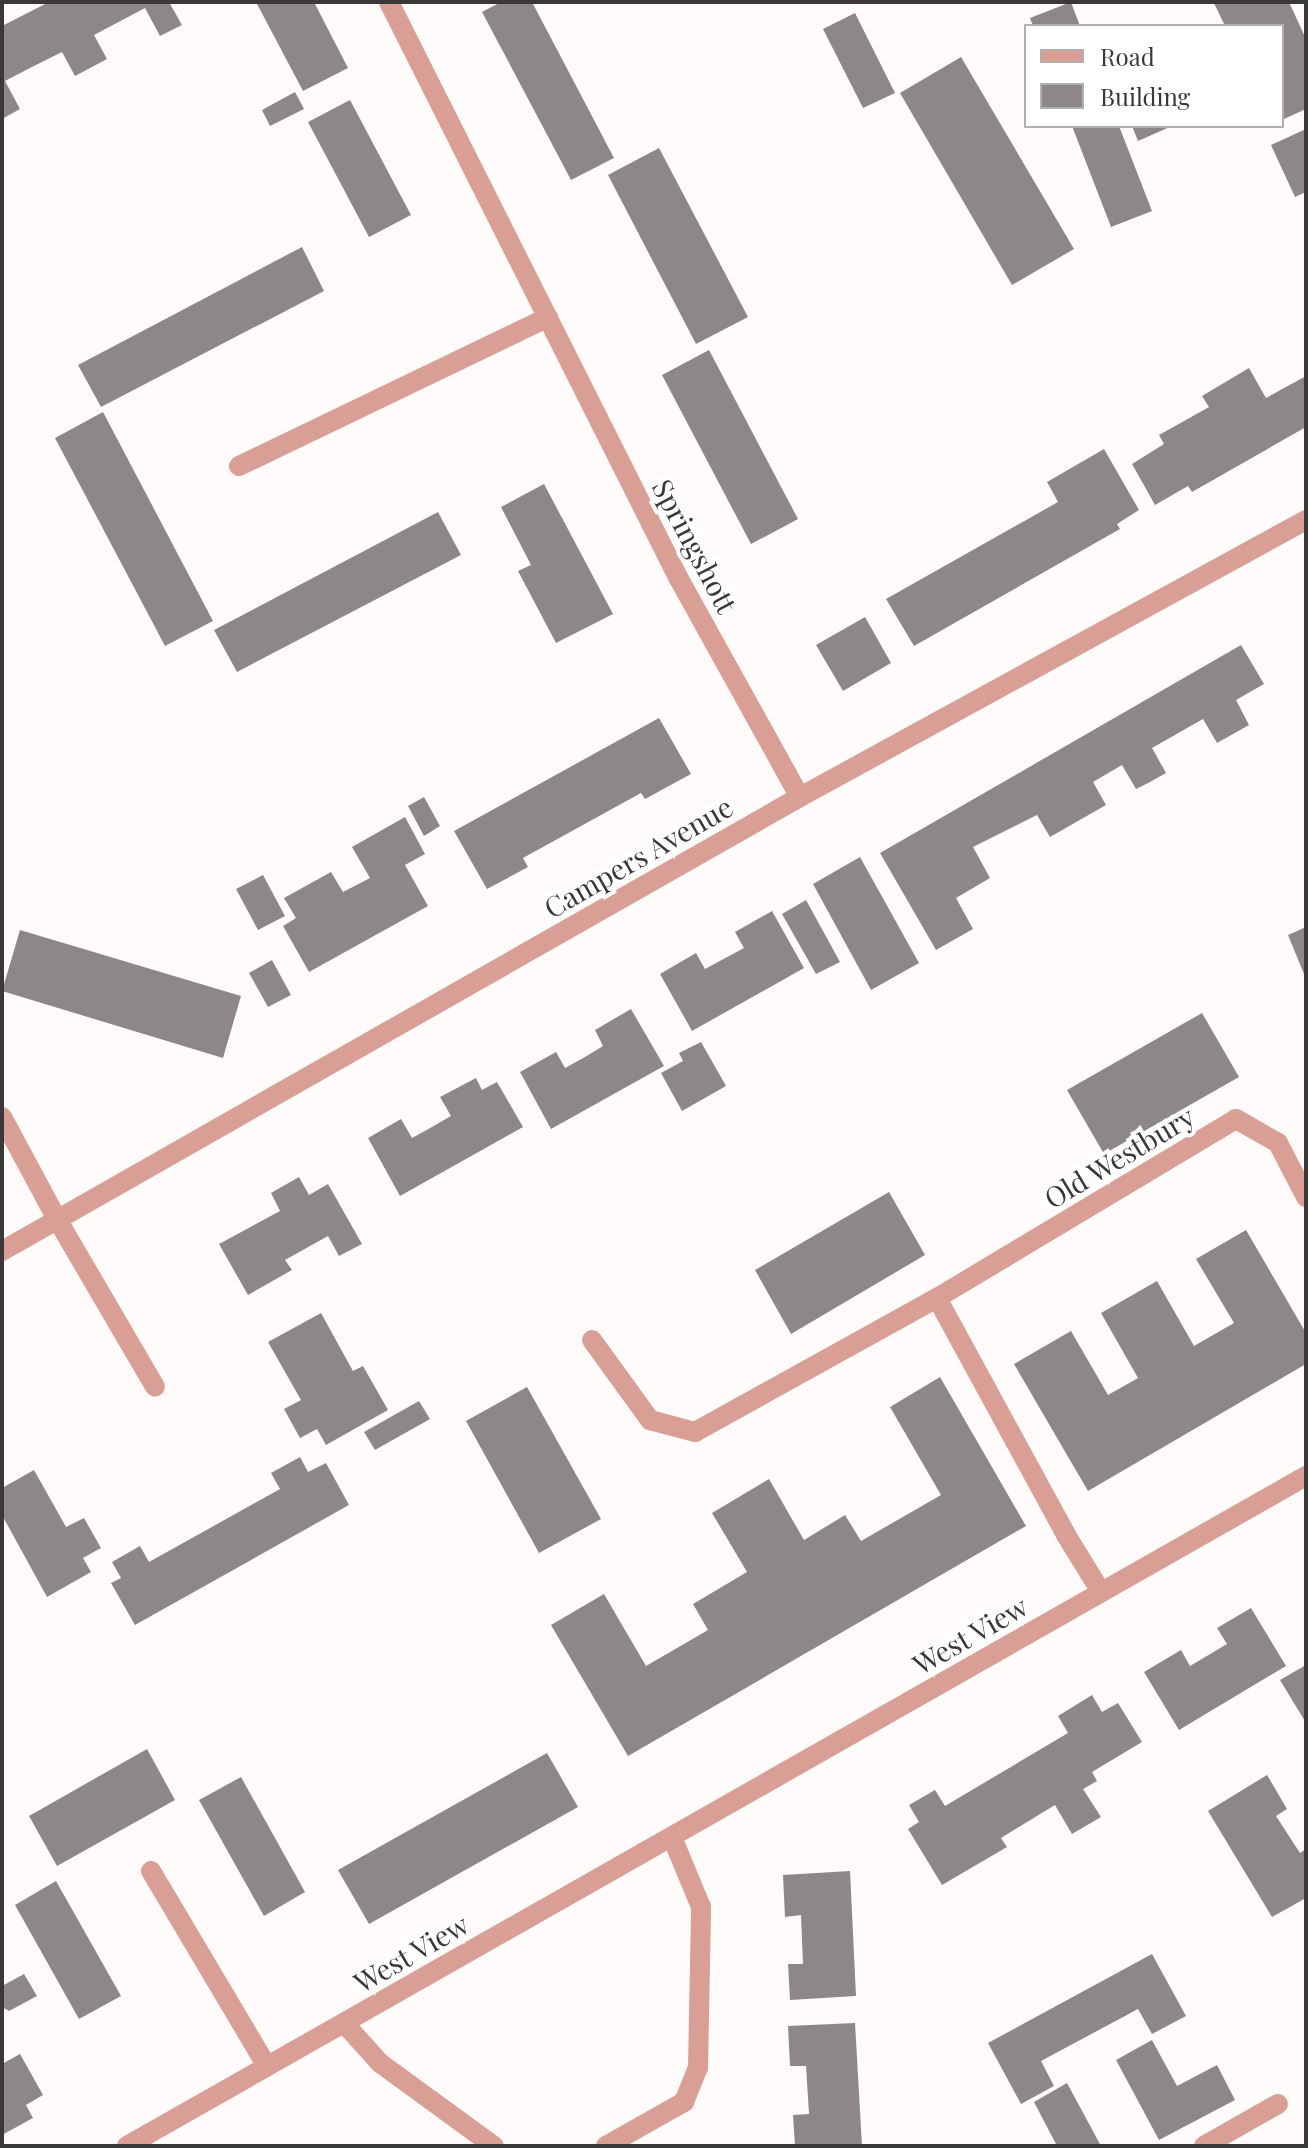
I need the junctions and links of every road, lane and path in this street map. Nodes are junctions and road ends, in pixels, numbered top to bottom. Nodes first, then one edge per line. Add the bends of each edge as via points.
1 (389, 2) edge
2 (548, 317) junction
3 (239, 466) dead end
4 (1306, 520) edge
5 (800, 797) junction
6 (2, 1117) edge
7 (1306, 1197) edge
8 (57, 1219) junction
9 (2, 1251) edge
10 (937, 1298) junction
11 (592, 1340) dead end
12 (155, 1387) dead end
13 (1301, 1479) edge
14 (1306, 1501) edge
15 (1101, 1592) junction
16 (672, 1837) junction
17 (151, 1871) dead end
18 (344, 2023) junction
19 (267, 2066) junction
20 (1278, 2104) dead end
21 (127, 2146) edge
22 (494, 2146) edge
23 (606, 2146) edge
24 (1204, 2146) edge

1 - 2 street, Springshott
2 - 3 street
2 - 5 street, Springshott via 679,579
4 - 5 street, Campers Avenue
5 - 8 street, Campers Avenue
6 - 8 street
7 - 10 street, Old Westbury via 1278,1143 1236,1119
8 - 9 street, Campers Avenue
8 - 12 street
10 - 11 street, Old Westbury via 695,1432 650,1420
10 - 15 street
13 - 14 street, West View
13 - 15 street, West View
15 - 16 street, West View
16 - 18 street, West View
16 - 23 street via 701,1907 698,2068 684,2102
17 - 19 street
18 - 19 street, West View
18 - 22 street, West View via 380,2063
19 - 21 street, West View
20 - 24 street

